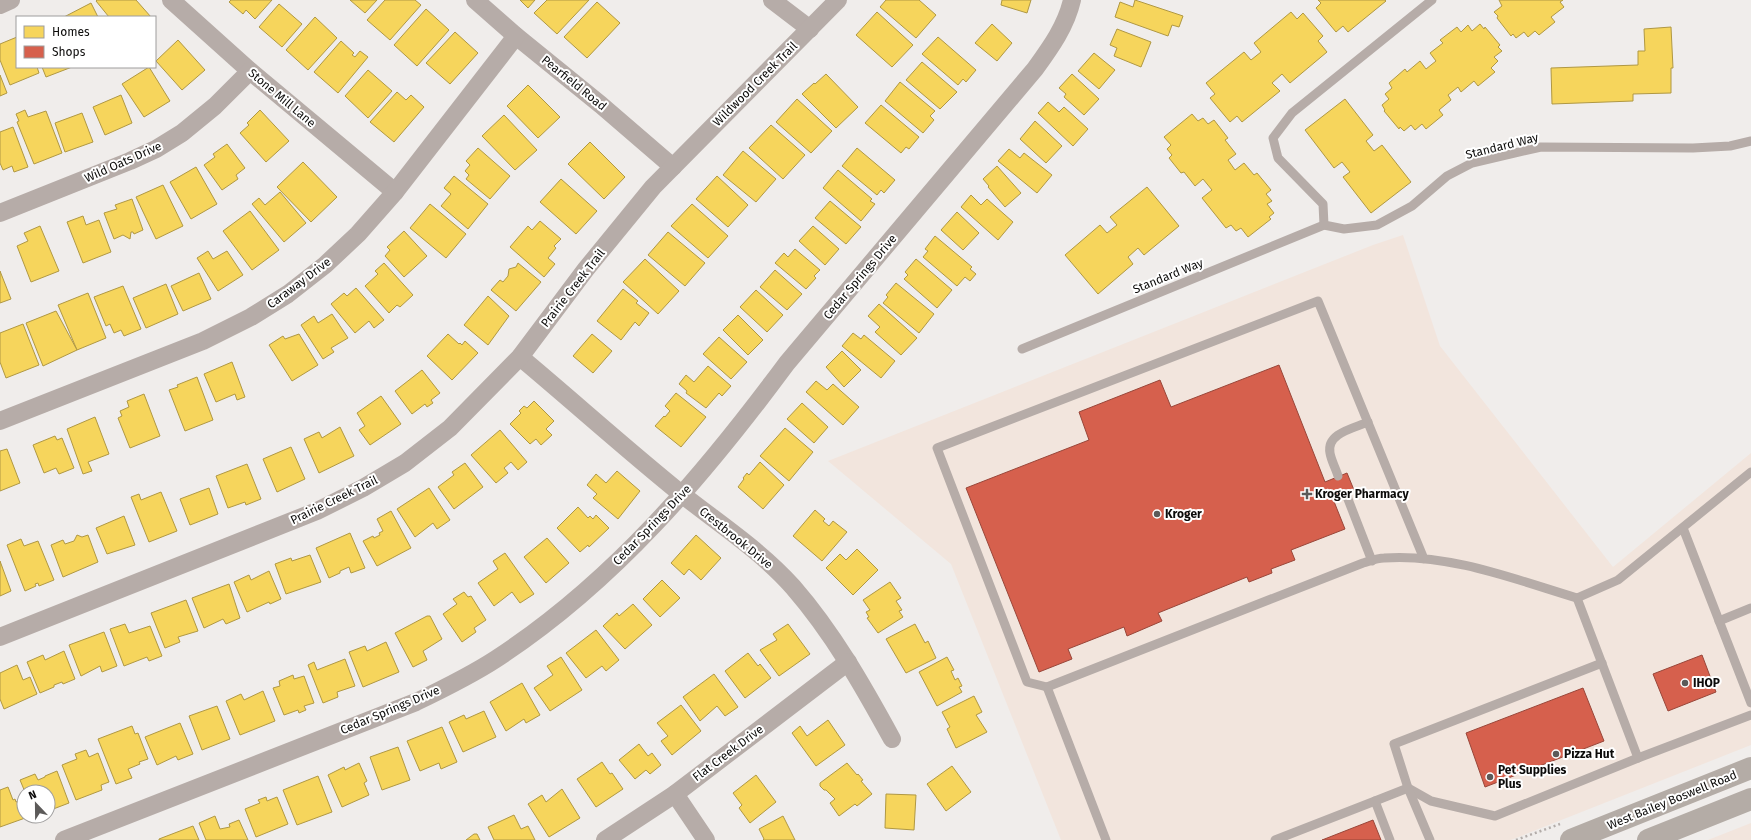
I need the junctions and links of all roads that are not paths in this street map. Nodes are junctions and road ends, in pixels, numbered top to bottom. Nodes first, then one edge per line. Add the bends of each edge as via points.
1 (11, 0) edge
2 (171, 0) edge
3 (475, 0) edge
4 (772, 0) edge
5 (838, 0) edge
6 (1072, 0) edge
7 (1432, 0) edge
8 (0, 5) edge
9 (810, 29) junction
10 (516, 36) junction
11 (250, 71) junction
12 (1751, 140) edge
13 (673, 167) junction
14 (395, 192) junction
15 (0, 213) edge
16 (1324, 225) junction
17 (1022, 349) dead end
18 (520, 357) junction
19 (0, 421) edge
20 (1368, 422) junction
21 (1751, 472) edge
22 (1338, 476) dead end
23 (1346, 494) dead end
24 (683, 495) junction
25 (1683, 528) junction
26 (1424, 559) junction
27 (1372, 561) junction
28 (1577, 598) junction
29 (1751, 608) edge
30 (1719, 621) junction
31 (0, 637) edge
32 (848, 662) junction
33 (1602, 663) junction
34 (1047, 687) junction
35 (1751, 703) edge
36 (1751, 715) edge
37 (892, 740) dead end
38 (1638, 758) junction
39 (1751, 768) edge
40 (1408, 788) junction
41 (675, 794) junction
42 (1751, 799) edge
43 (1375, 801) junction
44 (64, 840) edge
45 (605, 840) edge
46 (706, 840) edge
47 (1106, 840) edge
48 (1275, 840) edge
49 (1390, 840) edge
50 (1430, 840) edge
51 (1571, 840) edge
52 (1648, 840) edge

1 - 8 street
2 - 11 street, Stone Mill Lane
3 - 10 street, Pearfield Road
4 - 9 street
5 - 9 street, Wildwood Creek Trail
6 - 24 street, Cedar Springs Drive via 1056,39 1035,69 787,363 756,406
7 - 16 lane via 1292,113 1273,138 1278,158 1323,204
9 - 13 street, Wildwood Creek Trail
10 - 13 street, Pearfield Road
10 - 14 street, Caraway Drive
11 - 14 street, Stone Mill Lane
11 - 15 street, Wild Oats Drive via 216,106 182,133 156,149
12 - 16 lane, Standard Way via 1730,146 1693,148 1541,147 1472,164 1447,176 1412,206 1377,225 1344,229
13 - 18 street, Prairie Creek Trail via 653,187 591,263
14 - 19 street, Caraway Drive via 358,234 325,265 288,294 251,317 203,341
16 - 17 lane, Standard Way
18 - 24 street, Crestbrook Drive
18 - 31 street, Prairie Creek Trail via 450,428 405,463 363,488 317,511
20 - 22 lane via 1341,433 1330,445
20 - 26 lane
20 - 34 lane via 1318,301 937,448 1026,682
21 - 25 lane
23 - 27 lane
24 - 32 street, Crestbrook Drive via 762,557 792,586 818,616
24 - 44 street, Cedar Springs Drive via 600,579 540,628 461,680 416,702
25 - 28 lane via 1618,580
25 - 30 lane
26 - 27 lane via 1382,558
26 - 28 lane via 1493,572
27 - 34 lane
28 - 33 lane
29 - 30 lane
30 - 35 lane
32 - 37 street, Crestbrook Drive
32 - 41 street, Flat Creek Drive
33 - 38 lane
33 - 40 lane via 1394,744
34 - 47 lane
36 - 38 lane
38 - 40 lane via 1495,816 1431,801
39 - 51 main road, West Bailey Boswell Road
40 - 43 lane
40 - 50 lane
41 - 45 street, Flat Creek Drive
41 - 46 street
42 - 52 main road
43 - 48 lane
43 - 49 lane

